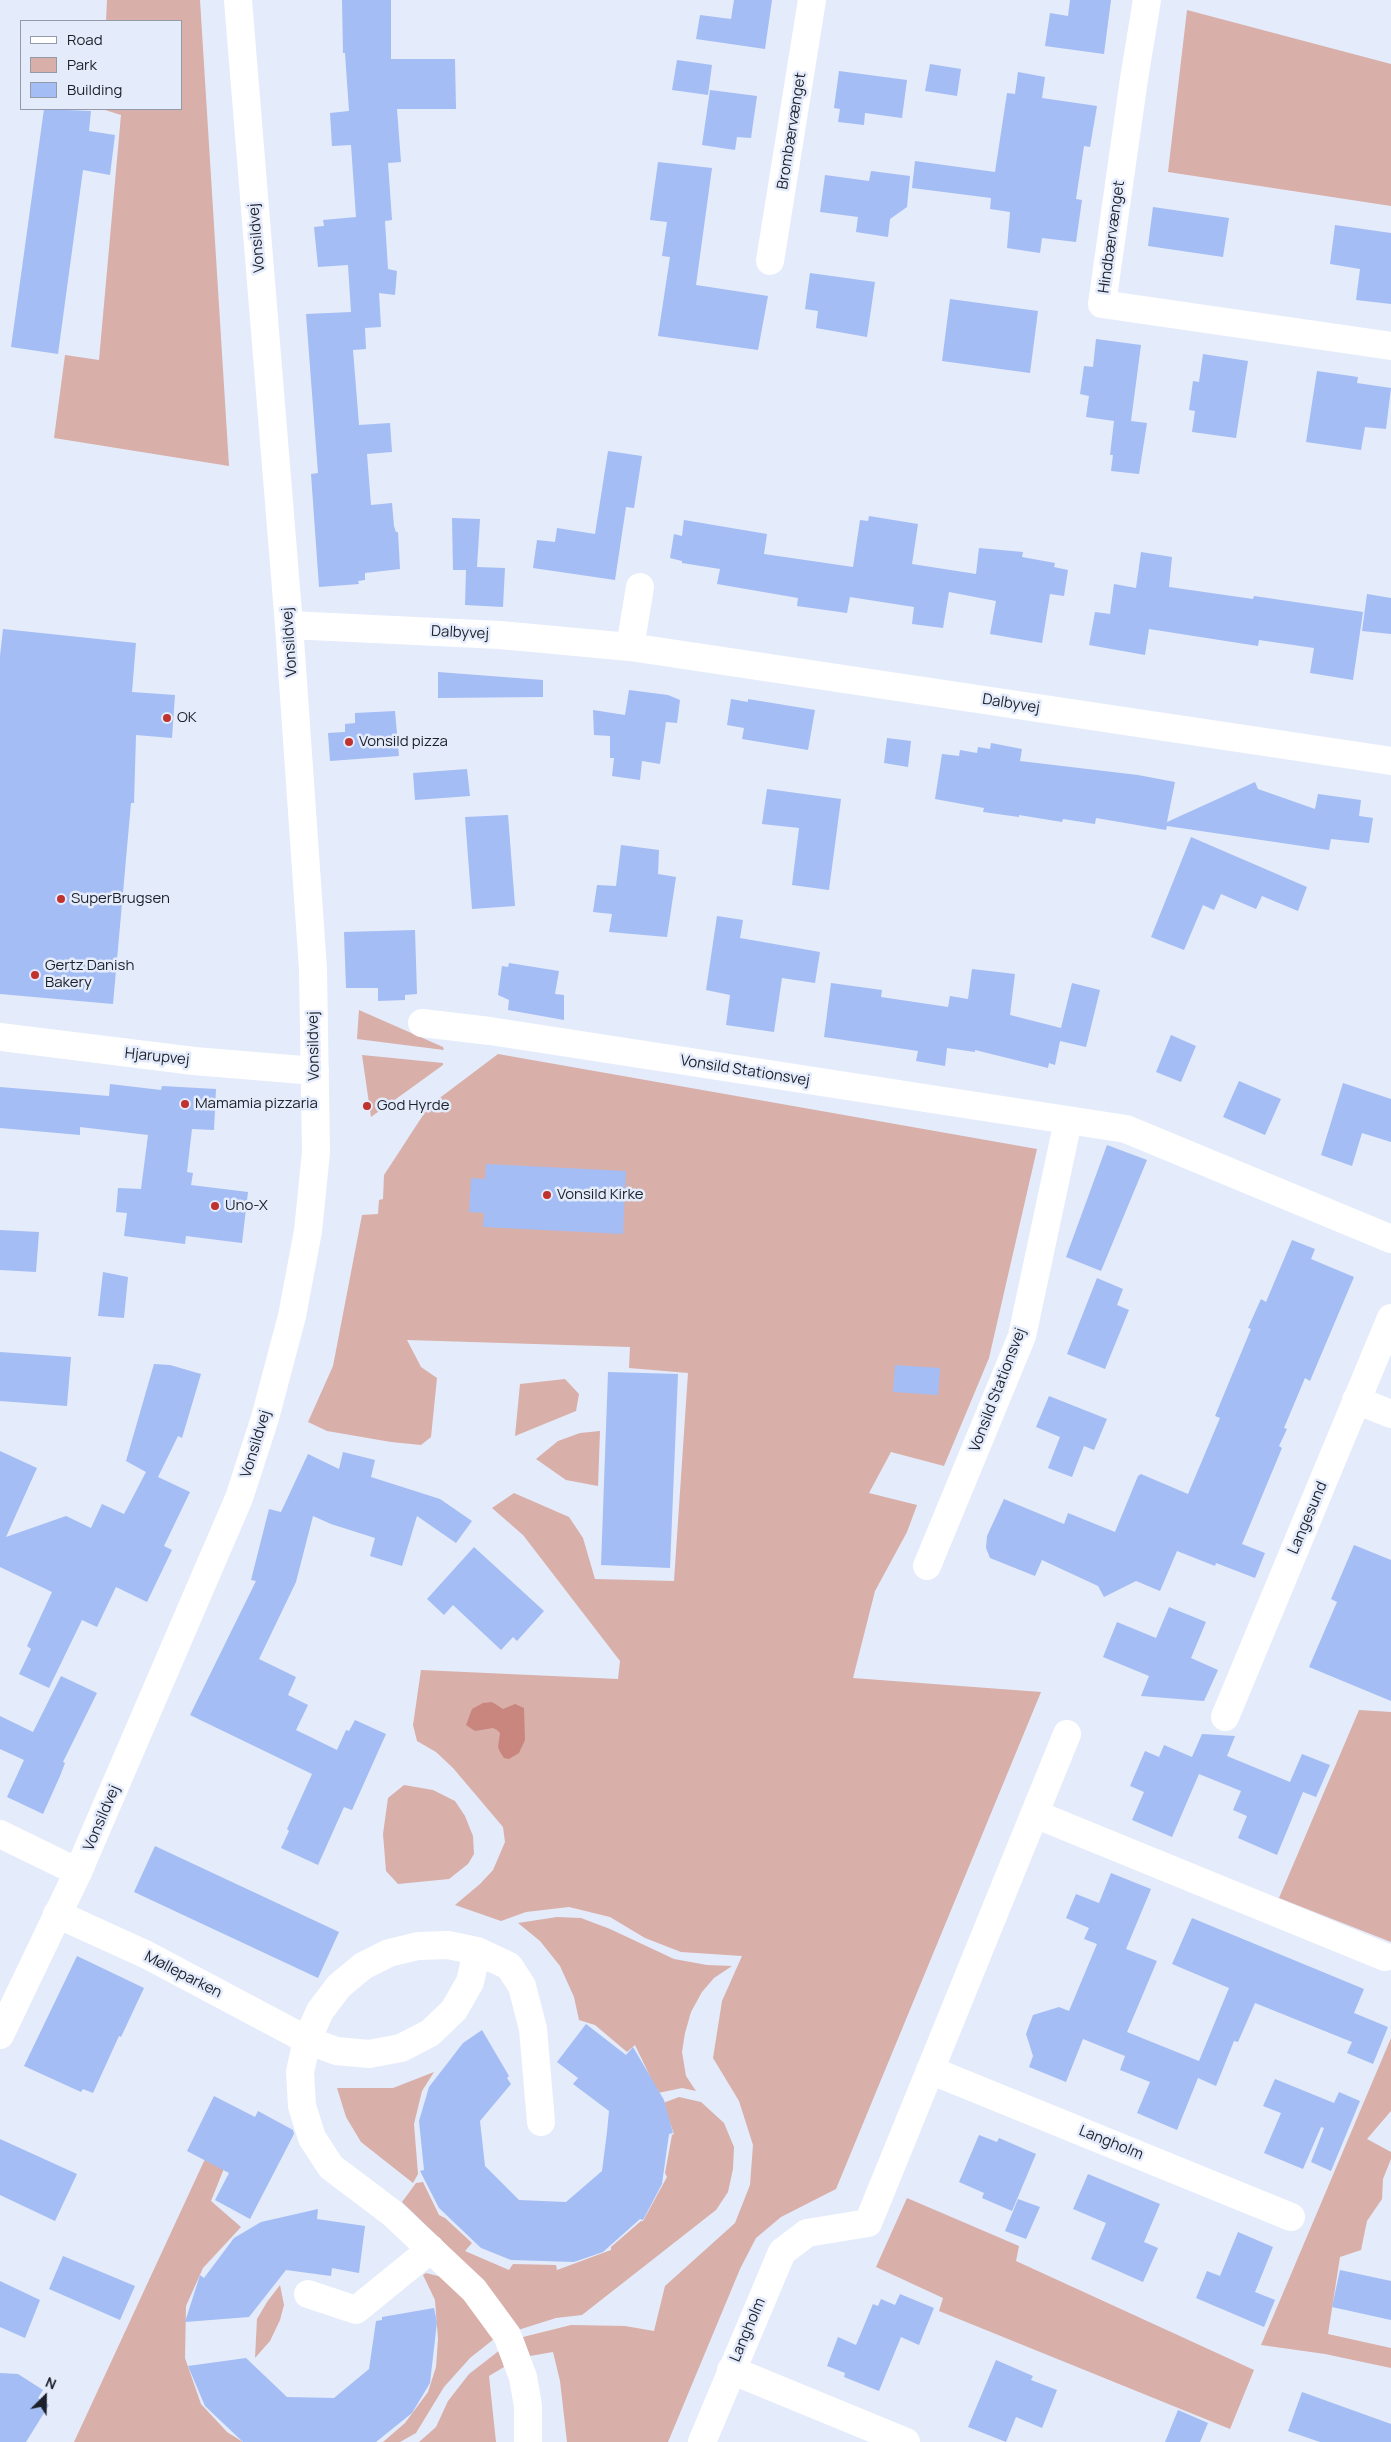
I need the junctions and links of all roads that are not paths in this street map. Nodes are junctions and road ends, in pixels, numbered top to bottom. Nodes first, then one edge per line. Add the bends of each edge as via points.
1 (238, 0) edge
2 (812, 0) edge
3 (1148, 0) edge
4 (770, 261) dead end
5 (1391, 346) edge
6 (640, 587) dead end
7 (289, 625) junction
8 (630, 647) junction
9 (1391, 761) edge
10 (422, 1023) dead end
11 (0, 1037) edge
12 (315, 1071) junction
13 (1068, 1121) junction
14 (1391, 1239) edge
15 (1391, 1318) edge
16 (1356, 1400) junction
17 (1391, 1414) edge
18 (927, 1566) dead end
19 (1225, 1717) dead end
20 (1067, 1734) dead end
21 (1034, 1814) junction
22 (0, 1834) edge
23 (78, 1872) junction
24 (57, 1914) junction
25 (477, 1950) junction
26 (1385, 1957) dead end
27 (0, 2035) edge
28 (307, 2040) junction
29 (930, 2070) junction
30 (541, 2122) dead end
31 (1291, 2217) dead end
32 (431, 2249) junction
33 (308, 2294) dead end
34 (731, 2370) junction
35 (528, 2442) edge
36 (702, 2442) edge
37 (906, 2442) edge

1 - 7 street, Vonsildvej
2 - 4 street, Brombærvænget
3 - 5 street, Hindbærvænget via 1102,304
6 - 8 street
7 - 8 street, Dalbyvej via 500,636
7 - 12 street, Vonsildvej via 313,969
8 - 9 street, Dalbyvej
10 - 13 street, Vonsild Stationsvej
11 - 12 street, Hjarupvej via 211,1063
12 - 23 street, Vonsildvej via 316,1152 308,1231 292,1316 265,1418 240,1498
13 - 14 street, Vonsild Stationsvej via 1126,1129
13 - 18 street, Vonsild Stationsvej via 1022,1336
15 - 16 street, Langesund
16 - 17 street
16 - 19 street, Langesund
20 - 21 street, Langholm
21 - 26 street
21 - 29 street, Langholm
22 - 23 street
23 - 24 street, Vonsildvej
24 - 27 street, Vonsildvej
24 - 28 street, Mølleparken via 147,1955
25 - 28 street via 448,1945 418,1946 389,1953 363,1966 339,1986 324,2005
25 - 28 street, Mølleparken via 470,1982 454,2010 430,2033 401,2048 369,2054 336,2052
25 - 30 street via 509,1966 522,1986 533,2029
28 - 32 street via 300,2072 302,2106 312,2138 330,2167 392,2213
29 - 31 street, Langholm
29 - 34 street, Langholm via 868,2223 807,2233 782,2252
32 - 33 street via 356,2310
32 - 35 street via 474,2290 507,2335 523,2377 528,2406
34 - 36 street, Langholm
34 - 37 street, Langholm

